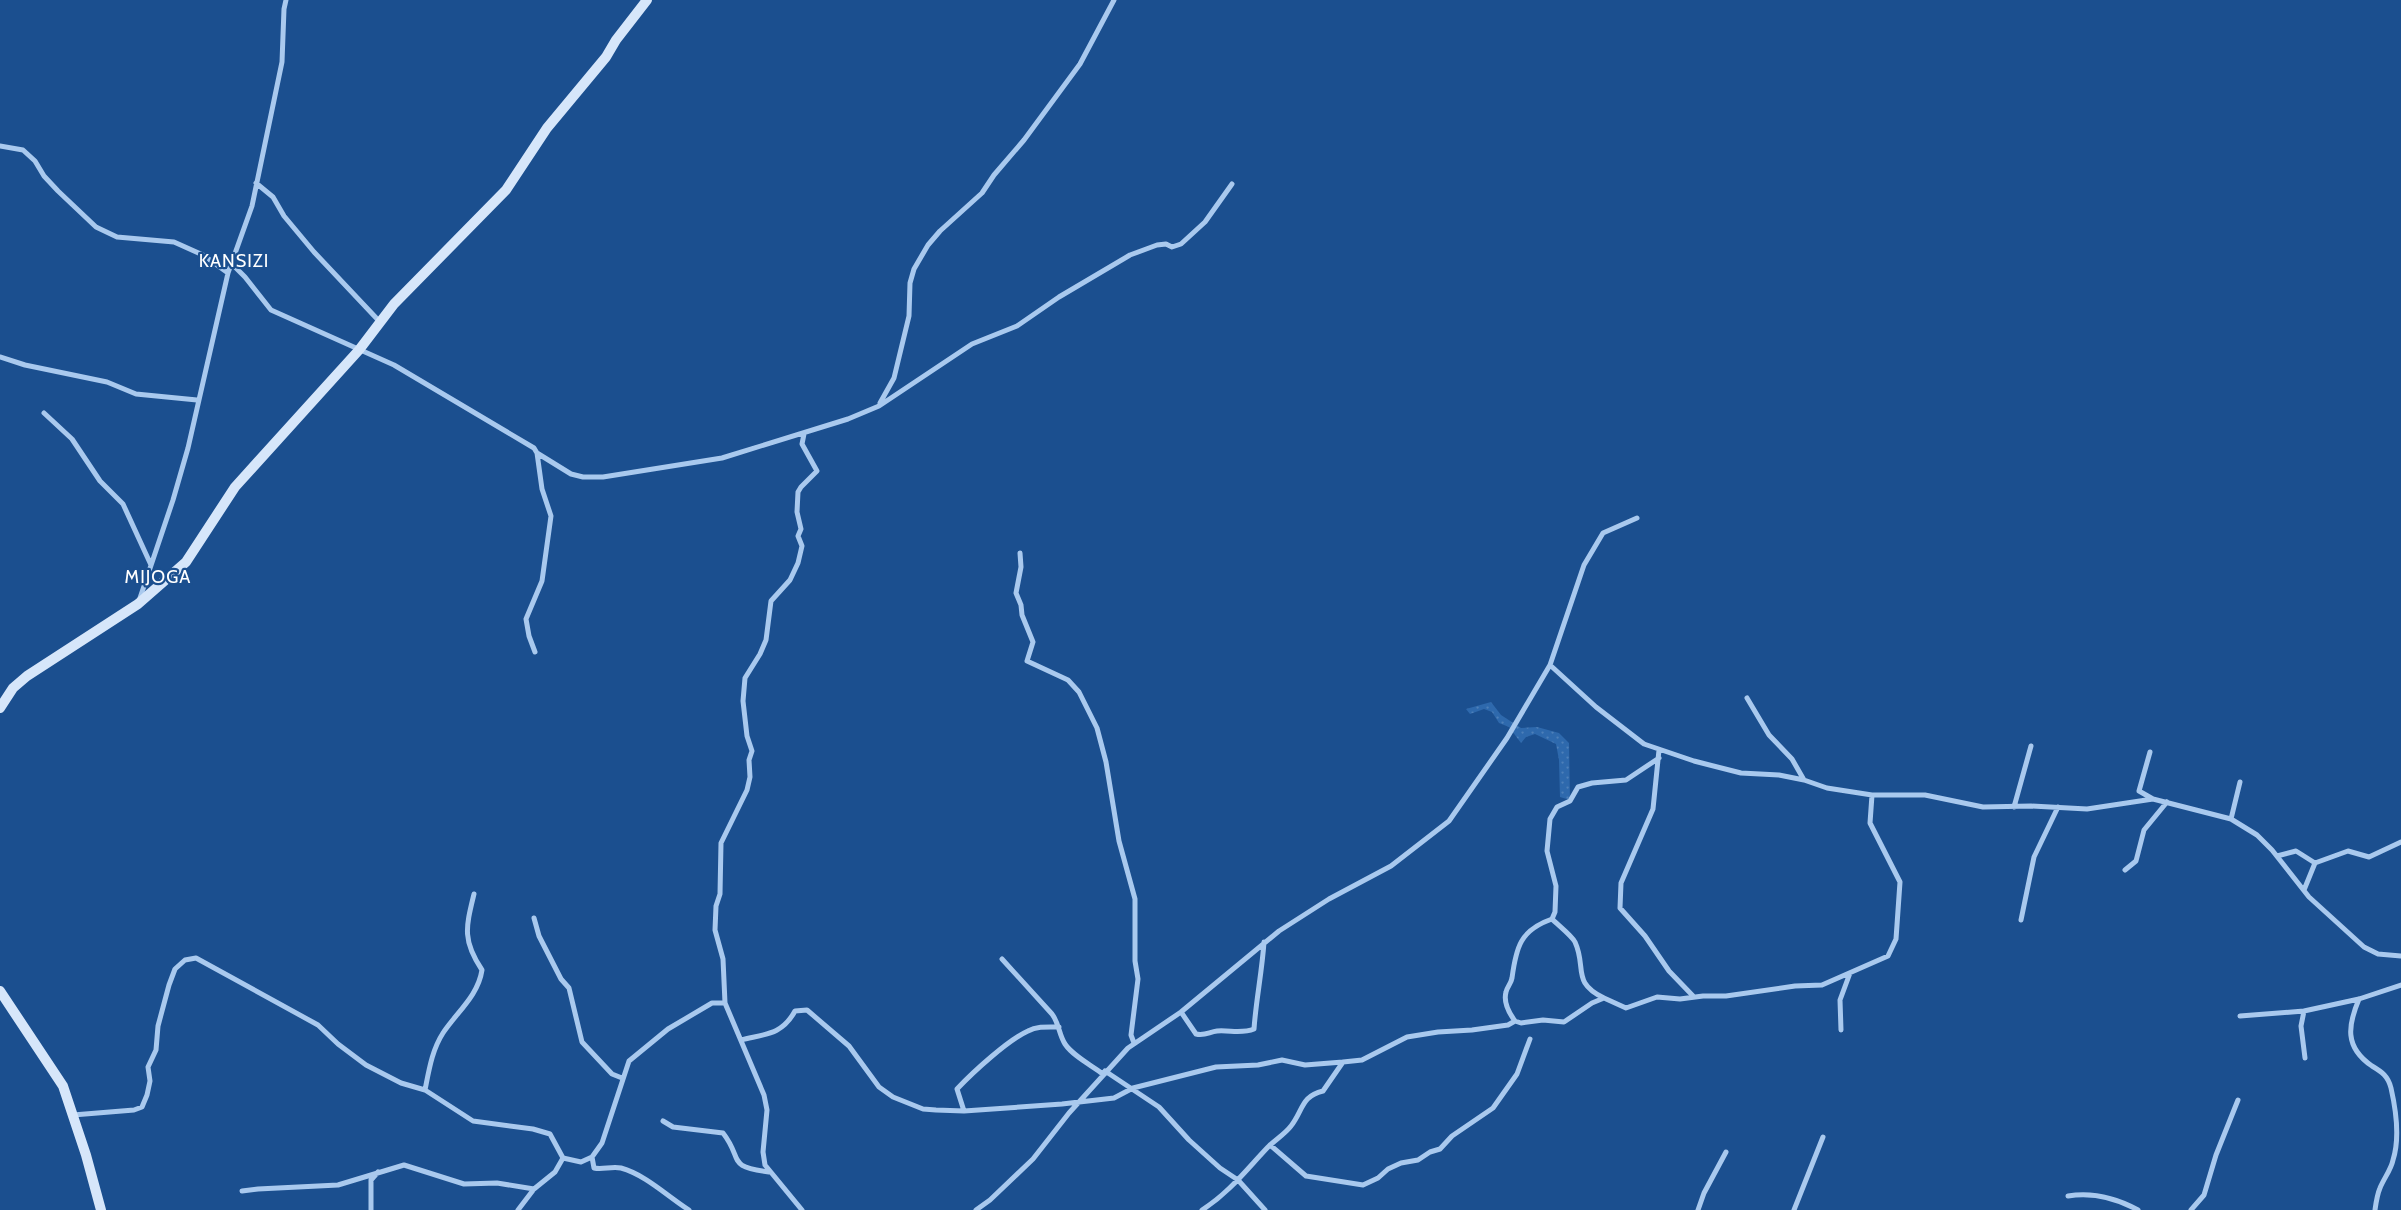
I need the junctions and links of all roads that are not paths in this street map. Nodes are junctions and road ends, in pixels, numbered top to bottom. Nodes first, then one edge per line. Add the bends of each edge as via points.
1 (280, 0) edge
2 (286, 0) edge
3 (647, 0) edge
4 (1114, 0) edge
5 (284, 9) junction
6 (0, 146) edge
7 (256, 182) junction
8 (1232, 184) dead end
9 (231, 263) junction
10 (228, 273) junction
11 (380, 322) junction
12 (359, 350) junction
13 (0, 358) edge
14 (197, 400) junction
15 (879, 406) junction
16 (44, 412) dead end
17 (804, 434) junction
18 (537, 453) junction
19 (1637, 518) dead end
20 (1020, 553) dead end
21 (152, 565) junction
22 (138, 604) junction
23 (535, 652) dead end
24 (1550, 665) junction
25 (1747, 698) dead end
26 (0, 708) edge
27 (2031, 746) dead end
28 (1659, 750) junction
29 (2150, 752) dead end
30 (1659, 758) junction
31 (1804, 780) junction
32 (2240, 782) dead end
33 (1872, 795) junction
34 (2153, 799) junction
35 (2167, 802) junction
36 (2014, 807) junction
37 (2058, 807) junction
38 (2231, 820) junction
39 (2401, 842) edge
40 (2277, 856) junction
41 (2315, 863) junction
42 (2125, 870) dead end
43 (2304, 890) junction
44 (474, 894) dead end
45 (534, 918) dead end
46 (1552, 920) junction
47 (2021, 920) dead end
48 (1264, 942) junction
49 (2401, 956) edge
50 (1002, 959) dead end
51 (1850, 974) junction
52 (2401, 985) edge
53 (0, 991) edge
54 (1694, 996) junction
55 (1604, 998) junction
56 (2359, 999) junction
57 (725, 1003) junction
58 (2304, 1011) junction
59 (1181, 1012) junction
60 (2240, 1016) dead end
61 (1516, 1020) junction
62 (1059, 1028) junction
63 (1840, 1030) dead end
64 (1530, 1039) dead end
65 (740, 1040) junction
66 (1134, 1043) junction
67 (2305, 1058) dead end
68 (1343, 1062) junction
69 (1104, 1072) junction
70 (622, 1078) junction
71 (1133, 1088) junction
72 (425, 1090) junction
73 (2238, 1100) dead end
74 (1078, 1102) junction
75 (964, 1111) junction
76 (73, 1115) junction
77 (663, 1121) dead end
78 (1823, 1137) dead end
79 (1270, 1145) junction
80 (1726, 1152) dead end
81 (592, 1157) junction
82 (564, 1158) junction
83 (378, 1171) junction
84 (769, 1172) junction
85 (1238, 1180) junction
86 (534, 1189) junction
87 (242, 1191) dead end
88 (2068, 1196) dead end
89 (101, 1210) edge
90 (371, 1210) edge
91 (518, 1210) edge
92 (689, 1210) edge
93 (801, 1210) edge
94 (976, 1210) edge
95 (1202, 1210) edge
96 (1265, 1210) edge
97 (1698, 1210) edge
98 (1794, 1210) edge
99 (2138, 1210) edge
100 (2191, 1210) edge
101 (2375, 1210) edge

1 - 5 street
2 - 5 street
3 - 11 street via 606,57 547,128 506,190
4 - 15 street via 1080,64 1024,140 982,193 940,230 925,250 910,283 909,316 894,378
5 - 7 street via 282,62
6 - 10 street via 23,150 58,191 96,226 117,237 174,242 203,255
7 - 9 street via 252,206
7 - 11 street via 273,197 284,216 314,252
8 - 15 street via 1205,222 1181,244 1172,247 1156,245 1130,255 1017,326 972,344
9 - 10 street
9 - 12 street via 271,310
10 - 14 street
11 - 12 street
12 - 18 street via 394,365 534,448
12 - 22 street via 235,487 186,562
13 - 14 street via 107,382 136,394
14 - 21 street via 188,448
15 - 17 street
16 - 21 street via 72,439 100,481 123,504
17 - 18 street via 722,458 603,477 571,474
17 - 57 street via 802,444 817,471 798,492 797,512 801,529 798,536 802,546 790,580 771,601 766,640 745,678 743,701 752,751 750,777 721,843 720,894 715,930 722,959
18 - 23 street via 542,489 551,516 542,581 526,620
19 - 24 street via 1603,533 1584,566
20 - 66 street via 1016,593 1034,642 1028,661 1068,680 1079,692 1097,728 1106,762 1119,841 1135,899 1138,979 1131,1035
21 - 22 street
22 - 26 street via 27,676 13,688
24 - 28 street via 1596,707 1644,744
24 - 48 street via 1507,738 1449,822 1391,866 1314,908
25 - 31 street via 1769,735 1792,759
27 - 36 street
28 - 30 street
28 - 31 street via 1741,772
29 - 34 street via 2139,791
30 - 46 street via 1626,780 1578,787 1570,801 1556,807 1550,820 1547,852 1556,886
30 - 54 street via 1653,809 1622,883 1620,908 1645,936 1669,972
31 - 33 street via 1827,788
32 - 38 street
33 - 36 street via 1925,796 1983,807
33 - 51 street via 1870,823 1900,882 1896,939 1888,956
34 - 35 street
34 - 37 street via 2087,809
35 - 38 street
35 - 42 street via 2144,830 2136,861
36 - 37 street
37 - 47 street via 2034,857
38 - 40 street via 2257,835
39 - 41 street via 2369,857 2348,851
40 - 41 street via 2296,851
40 - 43 street
41 - 43 street
43 - 49 street via 2364,946 2378,954
44 - 72 street via 467,925 470,949 482,970 480,982 443,1034 432,1058
45 - 70 street via 539,936 569,988 582,1042 612,1074
46 - 55 street via 1574,940 1583,983 1594,994
46 - 61 street via 1539,924 1522,940 1516,951 1506,993 1507,1010
48 - 59 street
48 - 59 street via 1254,1029 1246,1032 1216,1031 1204,1036 1196,1034
50 - 62 street via 1052,1014
51 - 54 street via 1822,985 1726,996
51 - 63 street via 1840,1000
52 - 56 street
53 - 76 street via 57,1074
54 - 55 street via 1680,999 1657,997 1626,1008
55 - 61 street via 1564,1022 1521,1023
56 - 58 street
56 - 101 street via 2350,1021 2350,1035 2356,1050 2384,1073 2391,1087 2398,1139
57 - 65 street
57 - 70 street via 712,1003 668,1029 629,1061
58 - 60 street
58 - 67 street via 2301,1026
59 - 66 street
61 - 68 street via 1508,1025 1407,1037 1362,1060
62 - 69 street via 1069,1049
62 - 75 street via 1046,1026 1029,1030 1010,1041 982,1065 958,1089
64 - 79 street via 1517,1074 1493,1108 1452,1136 1440,1149 1388,1169 1363,1185 1306,1176
65 - 75 street via 772,1033 784,1027 795,1011 807,1010 849,1046 880,1087 892,1097 923,1109
65 - 84 street via 764,1095 767,1110 764,1152
66 - 69 street
68 - 71 street via 1305,1065 1282,1060 1216,1067
68 - 79 street via 1323,1091 1312,1094 1291,1127
69 - 71 street
69 - 74 street
70 - 81 street via 602,1143
71 - 74 street via 1114,1098
71 - 85 street via 1159,1108 1220,1168
72 - 76 street via 401,1083 366,1065 318,1025 196,958 185,960 176,969 169,985 158,1026 156,1050 148,1067 150,1080 142,1107
72 - 82 street via 473,1121 550,1134
73 - 100 street via 2204,1195
74 - 75 street
74 - 94 street via 1033,1159
76 - 89 street
77 - 84 street via 673,1127 723,1133 737,1163
78 - 98 street
79 - 85 street
80 - 97 street
81 - 82 street via 581,1162
81 - 92 street via 594,1168 611,1167 638,1174
82 - 86 street via 555,1172
83 - 86 street via 404,1165 464,1184 497,1183
83 - 87 street via 338,1185
83 - 90 street via 371,1180
84 - 93 street
85 - 95 street
85 - 96 street
86 - 91 street
88 - 99 street via 2089,1194 2111,1198

